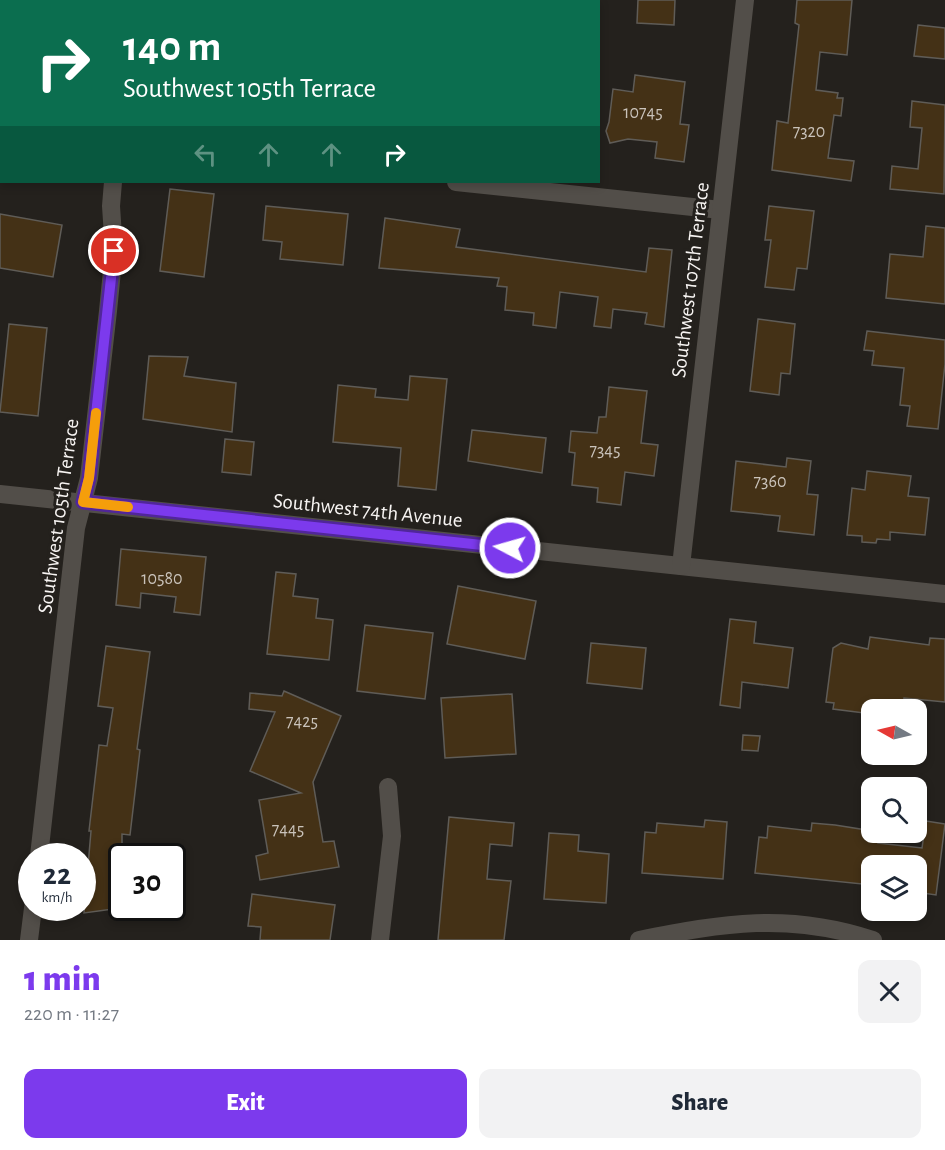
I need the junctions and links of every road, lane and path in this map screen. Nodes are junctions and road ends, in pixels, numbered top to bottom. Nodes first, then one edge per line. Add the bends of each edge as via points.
1 (745, 0) edge
2 (113, 183) edge
3 (465, 183) edge
4 (721, 210) junction
5 (0, 494) edge
6 (83, 502) junction
7 (681, 566) junction
8 (945, 594) edge
9 (388, 787) dead end
10 (40, 843) edge
11 (31, 921) edge
12 (29, 940) edge
13 (380, 940) edge
14 (639, 940) edge
15 (873, 940) edge

1 - 4 street, Southwest 107th Terrace
2 - 6 street, Southwest 105th Terrace via 114,251 89,478
3 - 4 street
4 - 7 street, Southwest 107th Terrace
5 - 6 street, Southwest 74th Avenue
6 - 7 street, Southwest 74th Avenue
6 - 10 street, Southwest 105th Terrace via 76,528
7 - 8 street, Southwest 74th Avenue
9 - 13 street via 392,836
11 - 12 street
14 - 15 street via 756,922 801,924

